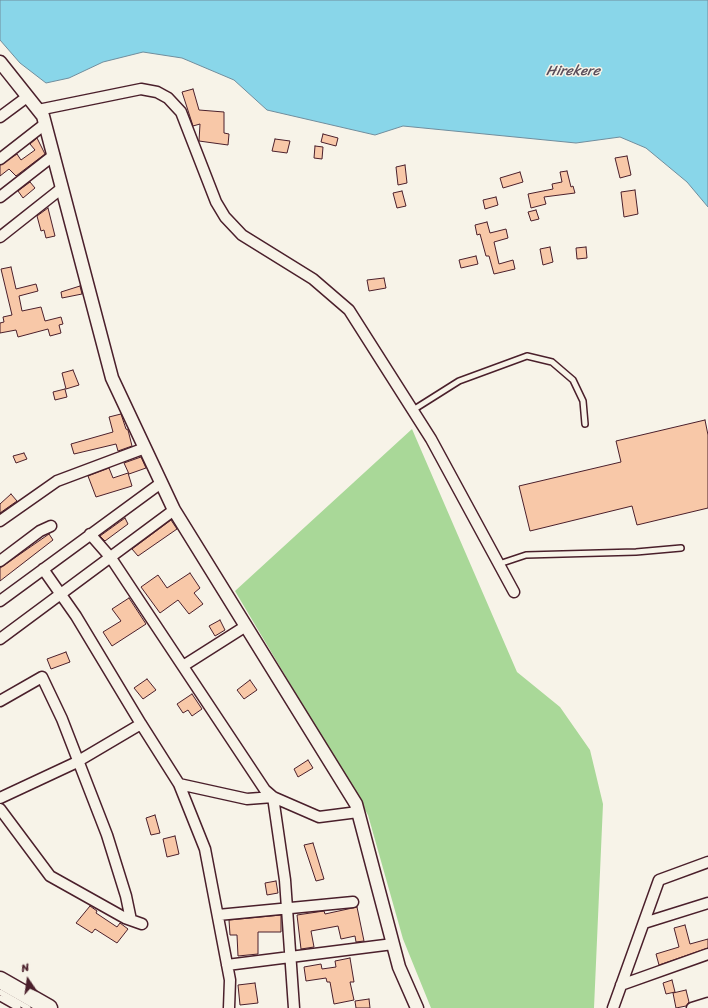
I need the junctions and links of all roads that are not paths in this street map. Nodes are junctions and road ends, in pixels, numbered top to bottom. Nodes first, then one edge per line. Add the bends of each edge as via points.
1 (0, 62) edge
2 (27, 97) junction
3 (38, 110) junction
4 (0, 117) edge
5 (45, 124) junction
6 (54, 155) junction
7 (0, 159) edge
8 (62, 188) junction
9 (0, 197) edge
10 (0, 237) edge
11 (413, 410) junction
12 (585, 424) dead end
13 (145, 448) junction
14 (161, 483) junction
15 (174, 510) junction
16 (0, 521) edge
17 (50, 526) dead end
18 (90, 534) junction
19 (681, 548) dead end
20 (111, 558) junction
21 (0, 561) edge
22 (499, 564) junction
23 (43, 569) junction
24 (514, 592) dead end
25 (62, 595) junction
26 (0, 601) edge
27 (246, 626) junction
28 (0, 639) edge
29 (183, 666) junction
30 (0, 701) edge
31 (141, 724) junction
32 (78, 761) junction
33 (179, 784) junction
34 (273, 797) junction
35 (0, 798) edge
36 (0, 809) edge
37 (358, 812) junction
38 (708, 862) edge
39 (353, 902) dead end
40 (708, 903) edge
41 (287, 908) junction
42 (218, 915) junction
43 (131, 920) junction
44 (644, 923) junction
45 (142, 924) dead end
46 (392, 944) junction
47 (708, 954) edge
48 (290, 957) junction
49 (227, 965) junction
50 (0, 980) edge
51 (621, 985) junction
52 (0, 992) edge
53 (0, 998) edge
54 (708, 1003) edge
55 (18, 1008) edge
56 (28, 1008) edge
57 (49, 1008) edge
58 (229, 1008) edge
59 (294, 1008) edge
60 (417, 1008) edge
61 (613, 1008) edge
62 (692, 1008) edge

1 - 2 street
2 - 3 street
2 - 4 street
3 - 5 street
3 - 11 street via 141,89 168,98 181,112 216,202 225,218 242,235 313,279 349,310
5 - 6 street
5 - 7 street
6 - 8 street
6 - 9 street
8 - 10 street
8 - 13 street via 112,378
11 - 12 lane via 459,381 527,356 552,362 573,380 583,401
11 - 22 street
13 - 14 street
13 - 16 street via 57,481
14 - 15 street
14 - 18 street
15 - 20 street
15 - 27 street
17 - 21 street
18 - 20 street
18 - 23 street
19 - 22 lane via 526,555
20 - 25 street
20 - 29 street
22 - 24 street
23 - 25 street
23 - 26 street
25 - 28 street
25 - 31 street
27 - 29 street
27 - 37 street via 337,772
29 - 34 street via 265,790
30 - 32 street via 42,677
31 - 32 street
31 - 33 street
32 - 35 street
32 - 43 street via 107,835
33 - 34 street via 247,799
33 - 42 street via 206,849
34 - 37 street via 319,817
34 - 41 street
36 - 43 street via 50,876
37 - 46 street
38 - 44 street via 659,880
39 - 41 street
40 - 44 street
41 - 42 street
41 - 48 street
42 - 49 street
43 - 45 street
44 - 51 street
46 - 48 street
46 - 60 street
47 - 51 street
48 - 49 street
48 - 59 street
49 - 58 street via 230,980
50 - 57 main road
51 - 61 street
52 - 56 lane
53 - 55 lane
54 - 62 street

